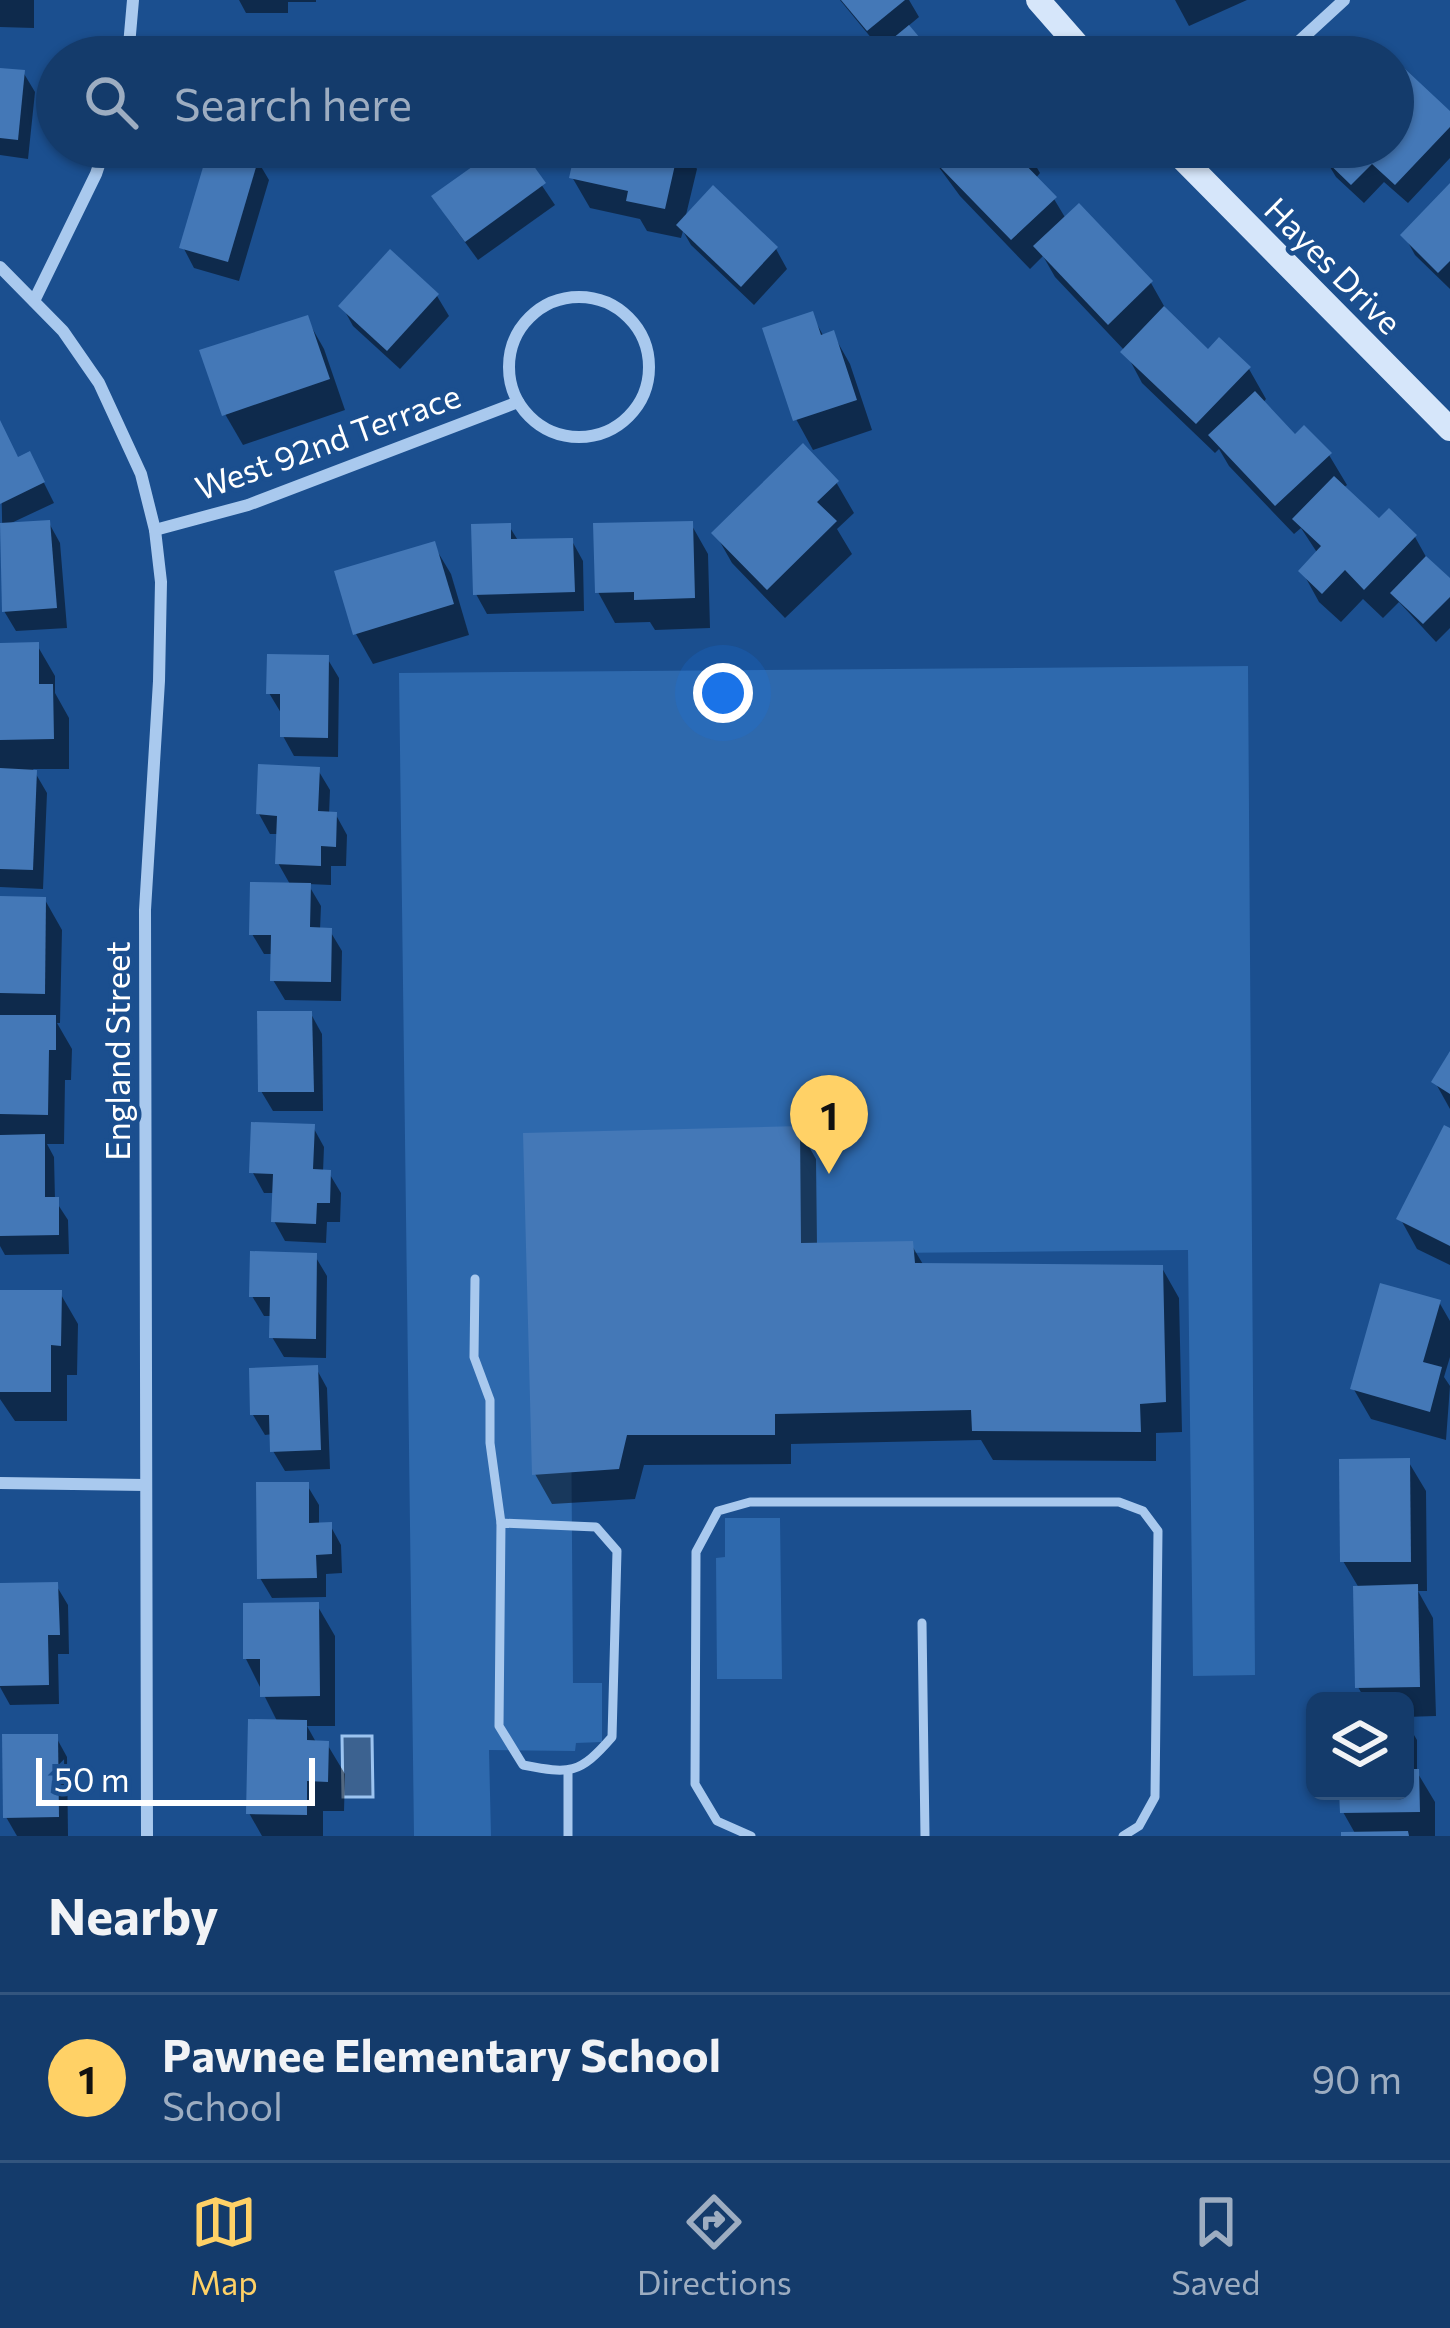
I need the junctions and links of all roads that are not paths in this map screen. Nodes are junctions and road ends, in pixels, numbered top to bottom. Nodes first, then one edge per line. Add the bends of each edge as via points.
1 (133, 0) edge
2 (1037, 0) edge
3 (1344, 0) edge
4 (130, 36) edge
5 (1069, 36) edge
6 (1305, 36) edge
7 (98, 168) edge
8 (1199, 168) edge
9 (0, 267) edge
10 (34, 301) junction
11 (518, 402) junction
12 (1450, 429) edge
13 (155, 530) junction
14 (475, 1279) dead end
15 (0, 1483) edge
16 (146, 1485) junction
17 (501, 1523) junction
18 (922, 1623) dead end
19 (568, 1773) junction
20 (147, 1836) edge
21 (568, 1836) edge
22 (751, 1836) edge
23 (925, 1836) edge
24 (1123, 1836) edge

1 - 4 street
2 - 5 street
3 - 6 street
7 - 10 street
8 - 12 street, Hayes Drive
9 - 10 street, England Street
10 - 13 street, England Street via 99,383 141,474
11 - 11 street via 533,420 576,437 620,424 647,386 644,340 614,306 570,297 548,304 515,336 510,380
11 - 13 street, West 92nd Terrace via 248,506
13 - 16 street, England Street via 159,681 145,910
14 - 17 lane via 474,1357 490,1400
15 - 16 street
16 - 20 street, England Street
17 - 19 lane via 499,1726 523,1765
17 - 19 lane via 596,1527 617,1551 612,1737
18 - 23 lane
19 - 21 lane
22 - 24 lane via 717,1821 695,1784 696,1552 718,1511 750,1502 1119,1502 1143,1511 1158,1531 1155,1797 1139,1826

